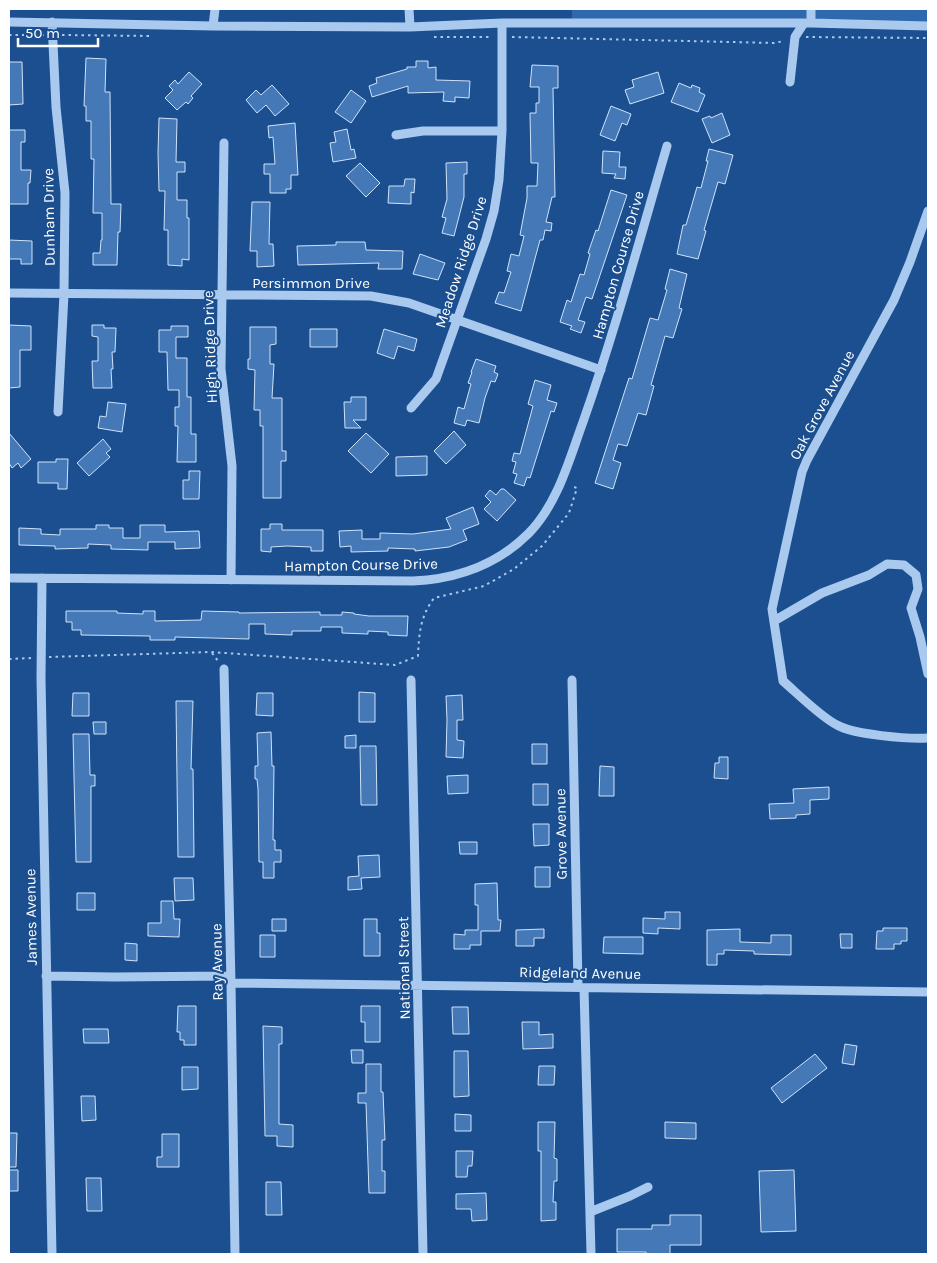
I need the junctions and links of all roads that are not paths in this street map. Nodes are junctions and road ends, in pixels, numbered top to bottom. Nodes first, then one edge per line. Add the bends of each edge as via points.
1 (214, 9) edge
2 (409, 9) edge
3 (811, 9) edge
4 (9, 22) edge
5 (52, 22) junction
6 (502, 23) junction
7 (807, 23) junction
8 (213, 26) junction
9 (928, 26) edge
10 (410, 27) junction
11 (790, 82) dead end
12 (502, 131) junction
13 (396, 135) dead end
14 (224, 142) dead end
15 (667, 146) dead end
16 (928, 211) edge
17 (9, 293) edge
18 (64, 294) junction
19 (221, 296) junction
20 (457, 321) junction
21 (601, 370) junction
22 (411, 408) dead end
23 (58, 412) dead end
24 (9, 578) edge
25 (42, 578) junction
26 (231, 580) junction
27 (774, 621) junction
28 (224, 670) dead end
29 (928, 674) edge
30 (411, 680) dead end
31 (572, 680) dead end
32 (928, 738) edge
33 (46, 976) junction
34 (231, 980) junction
35 (418, 985) junction
36 (581, 987) junction
37 (928, 992) edge
38 (648, 1187) dead end
39 (590, 1212) junction
40 (52, 1254) edge
41 (235, 1254) edge
42 (423, 1254) edge
43 (591, 1254) edge

1 - 8 street
2 - 10 street
3 - 7 street
4 - 5 street
5 - 8 street
5 - 18 street, Dunham Drive via 57,122 65,193
6 - 7 street
6 - 10 street
6 - 12 street, Meadow Ridge Drive
7 - 9 street
7 - 11 street via 795,37
8 - 10 street
12 - 13 street via 423,131
12 - 20 street, Meadow Ridge Drive via 500,180 494,211
14 - 19 street, High Ridge Drive
15 - 21 street, Hampton Course Drive
16 - 27 street, Oak Grove Avenue via 894,300 806,460 772,609
17 - 18 street, Persimmon Drive
18 - 19 street, Persimmon Drive
18 - 23 street, Dunham Drive
19 - 20 street, Persimmon Drive via 385,298 409,303
19 - 26 street, High Ridge Drive via 221,369 232,466
20 - 21 street, Persimmon Drive
20 - 22 street, Meadow Ridge Drive via 436,380
21 - 26 street, Hampton Course Drive via 561,483 545,513 529,533 489,563 454,576 413,582
24 - 25 street, Hampton Course Drive
25 - 26 street, Hampton Course Drive
25 - 33 street, James Avenue
27 - 29 street via 822,593 869,575 887,564 904,565 916,575 918,589 911,608
27 - 32 street, Oak Grove Avenue via 783,681 834,724 848,731
28 - 34 street, Ray Avenue
30 - 35 street, National Street
31 - 36 street, Grove Avenue
33 - 34 street, Ridgeland Avenue
33 - 40 street, James Avenue
34 - 35 street, Ridgeland Avenue
34 - 41 street, Ray Avenue
35 - 36 street, Ridgeland Avenue
35 - 42 street, National Street
36 - 37 street, Ridgeland Avenue
36 - 39 street, Grove Avenue
38 - 39 street
39 - 43 street, Grove Avenue

